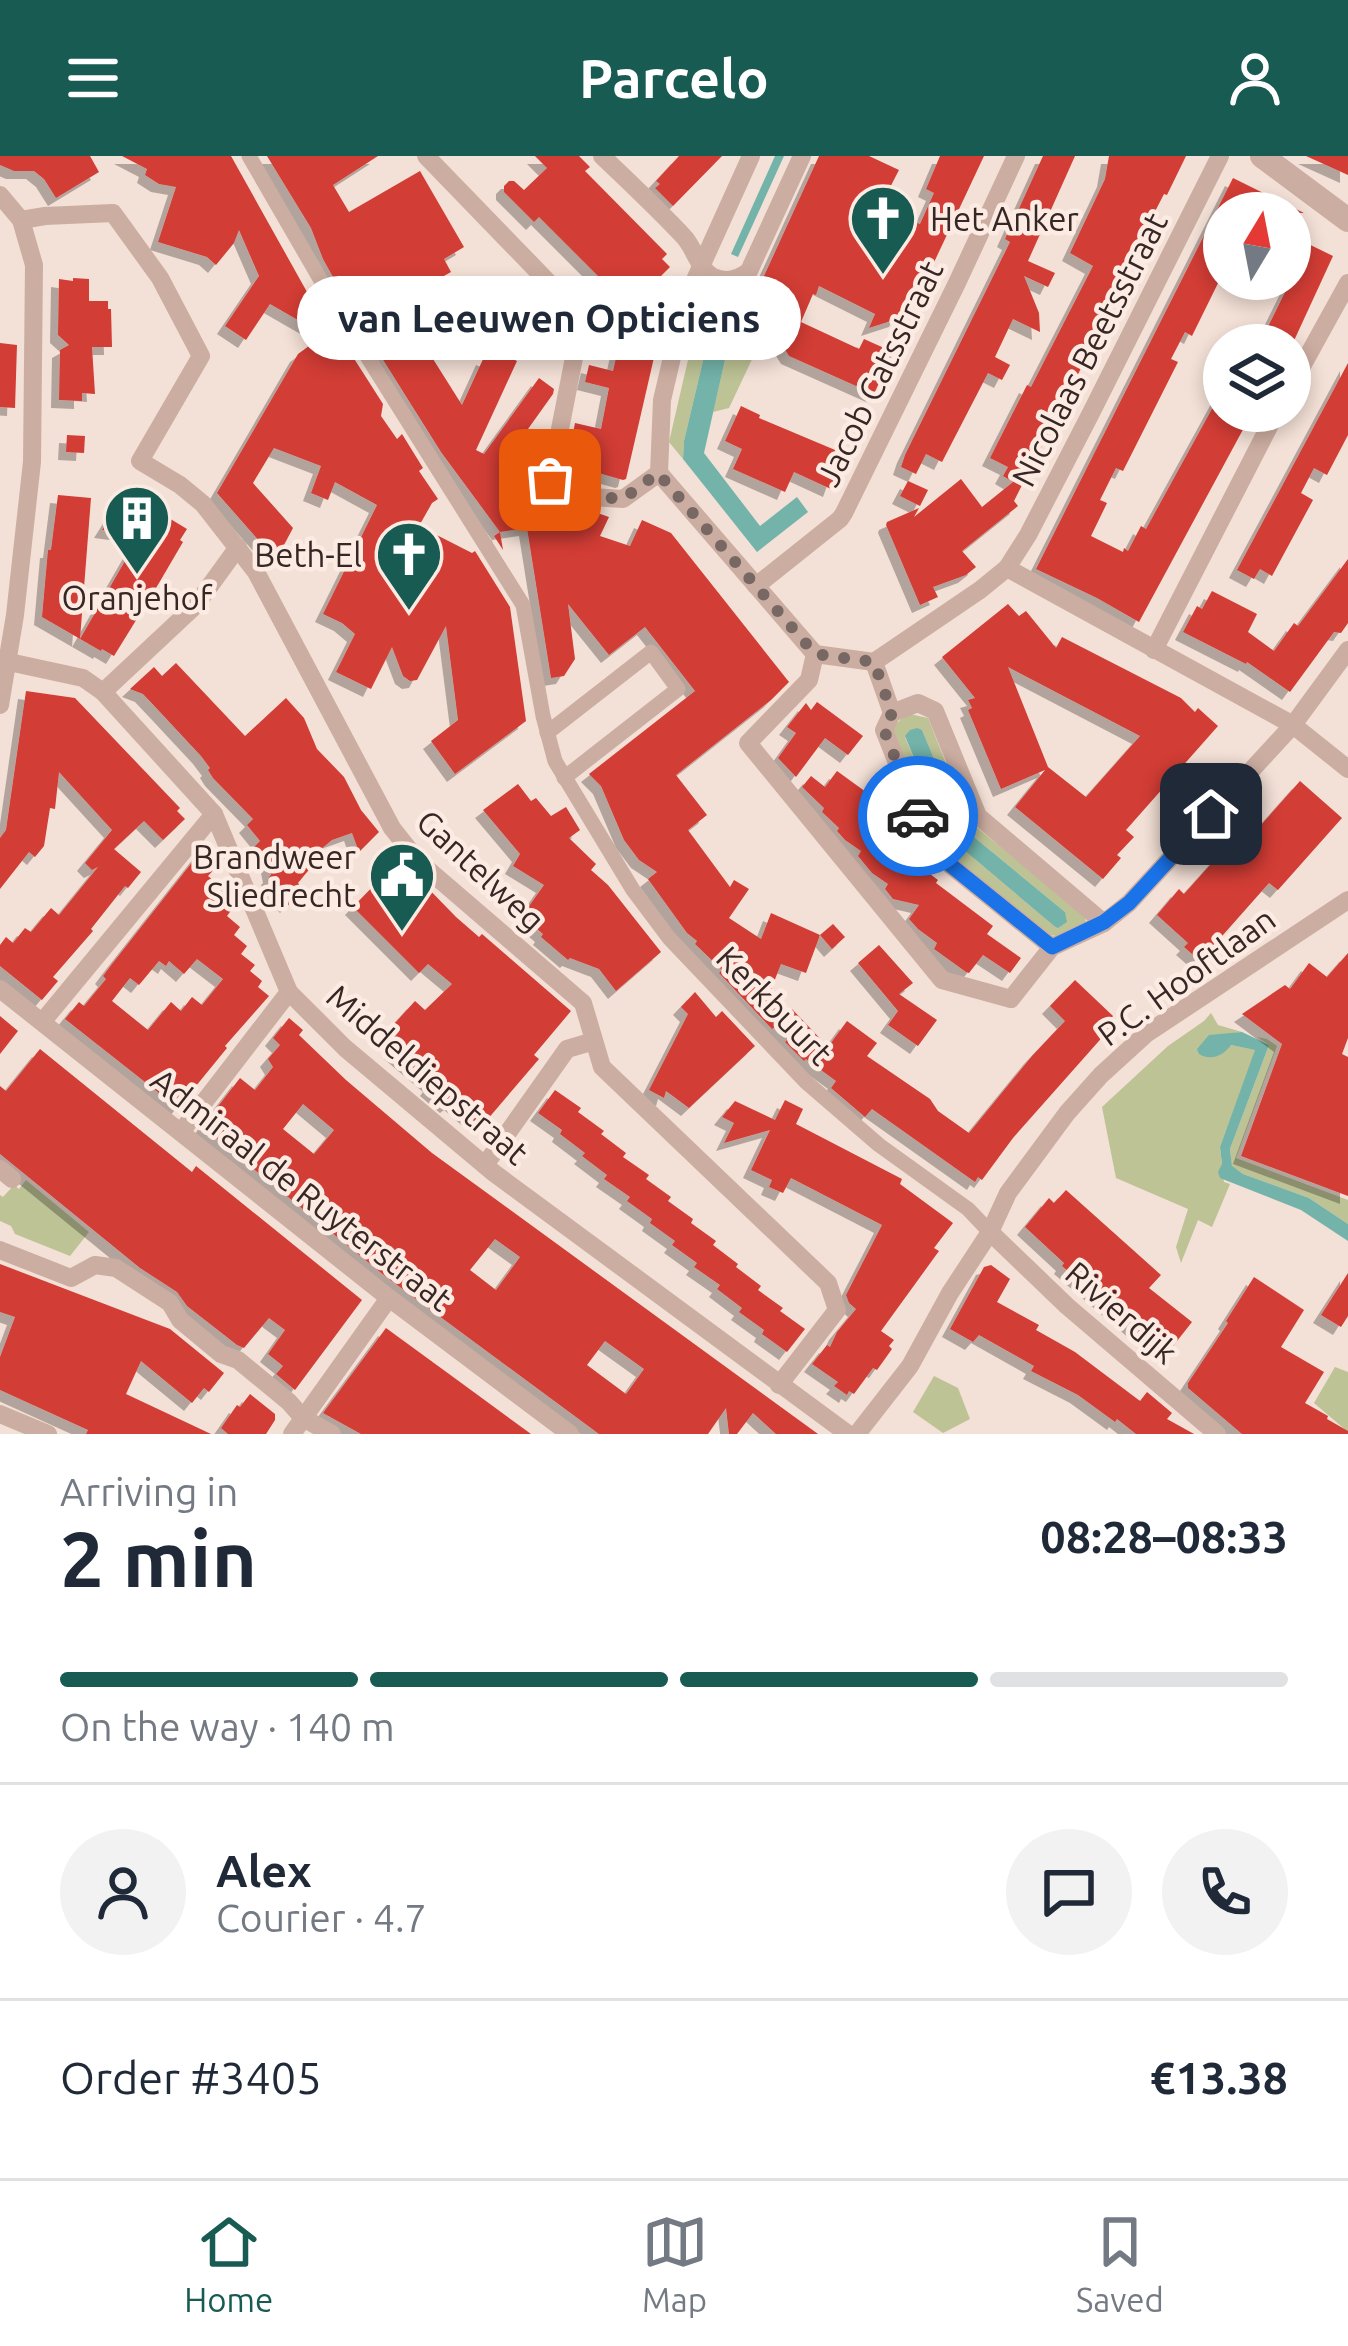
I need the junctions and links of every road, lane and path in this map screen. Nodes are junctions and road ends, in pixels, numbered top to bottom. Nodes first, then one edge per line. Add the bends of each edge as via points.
1 (249, 156) edge
2 (426, 156) edge
3 (602, 156) edge
4 (752, 156) edge
5 (802, 156) edge
6 (1016, 156) edge
7 (1220, 156) edge
8 (1262, 156) edge
9 (0, 195) edge
10 (21, 220) junction
11 (1348, 220) edge
12 (703, 267) junction
13 (1348, 283) edge
14 (1311, 350) edge
15 (1266, 432) edge
16 (658, 473) junction
17 (238, 547) junction
18 (1007, 568) junction
19 (756, 586) junction
20 (1154, 650) junction
21 (1348, 650) edge
22 (815, 654) junction
23 (4, 662) edge
24 (874, 662) junction
25 (103, 692) junction
26 (0, 705) edge
27 (892, 713) junction
28 (1293, 725) junction
29 (547, 733) junction
30 (1348, 769) edge
31 (564, 778) junction
32 (214, 814) junction
33 (1348, 900) edge
34 (1104, 922) junction
35 (1052, 947) junction
36 (0, 989) edge
37 (289, 992) junction
38 (43, 1021) junction
39 (594, 1041) junction
40 (181, 1132) junction
41 (484, 1165) junction
42 (990, 1232) junction
43 (0, 1250) edge
44 (389, 1298) junction
45 (779, 1385) junction
46 (0, 1414) edge
47 (297, 1426) edge
48 (47, 1434) edge
49 (332, 1434) edge
50 (569, 1434) edge
51 (852, 1434) edge
52 (1217, 1434) edge

1 - 29 street, Kerkbuurt via 523,605
2 - 16 street via 583,317 550,480 623,499
3 - 12 street via 689,242
4 - 12 street
5 - 12 street via 749,272 725,280
6 - 19 street, Jacob Catsstraat via 844,513
7 - 18 street, Nicolaas Beetsstraat
8 - 11 street
9 - 10 street
10 - 17 street, Gantelweg via 113,213 160,278 201,356 140,461 203,504
10 - 23 street via 34,266 32,462
12 - 16 street via 685,302 662,400
13 - 14 street
15 - 20 street
16 - 19 street
17 - 25 street via 196,604
17 - 39 street, Gantelweg via 392,828 418,860 583,1003
18 - 20 street
18 - 24 street
19 - 22 street
20 - 28 street
21 - 28 street
22 - 24 street
22 - 35 street via 808,680 748,742 942,980 1011,999
23 - 25 street, Middeldiepstraat via 83,678
23 - 26 street
24 - 27 street
25 - 32 street, Middeldiepstraat
27 - 34 street via 917,703 935,711 978,816
27 - 35 street via 884,730 928,841
28 - 30 street
28 - 34 street
29 - 31 street, Kerkbuurt
29 - 31 street via 651,652 678,689
31 - 42 street, Kerkbuurt via 681,951 806,1082
32 - 37 street, Middeldiepstraat
32 - 38 street
33 - 42 street, P.C. Hooftlaan via 1146,1034 1101,1075 1009,1193
34 - 35 street
36 - 38 street, Admiraal de Ruyterstraat
37 - 40 street
37 - 41 street, Middeldiepstraat
38 - 40 street, Admiraal de Ruyterstraat
39 - 41 street via 567,1049
39 - 45 street, Gantelweg via 602,1067 828,1283 837,1310
40 - 44 street, Admiraal de Ruyterstraat
41 - 45 street, Middeldiepstraat
42 - 51 street, P.C. Hooftlaan via 910,1366
42 - 52 street, Rivierdijk
43 - 47 street via 71,1278 95,1265 116,1268 289,1402
44 - 47 street
44 - 50 street, Admiraal de Ruyterstraat
45 - 51 street, Middeldiepstraat
46 - 48 street
47 - 49 street

